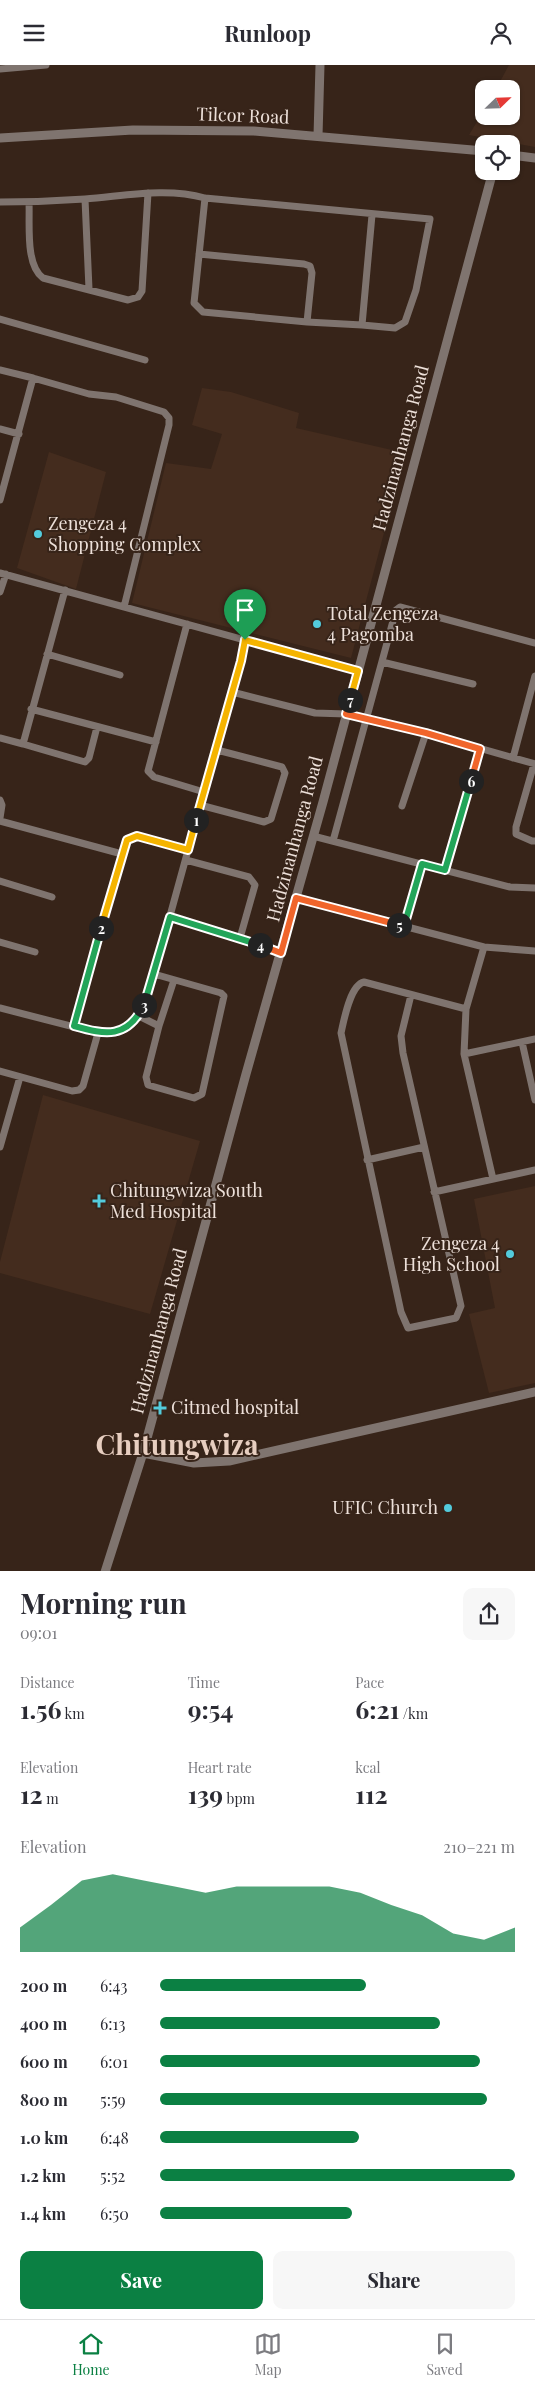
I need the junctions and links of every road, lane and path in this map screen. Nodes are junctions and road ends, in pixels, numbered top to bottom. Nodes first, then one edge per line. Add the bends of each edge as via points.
1 (46, 65) edge
2 (320, 65) edge
3 (14, 66) edge
4 (0, 69) edge
5 (318, 136) junction
6 (0, 138) edge
7 (475, 150) edge
8 (520, 156) edge
9 (535, 158) edge
10 (491, 180) edge
11 (148, 193) junction
12 (205, 198) junction
13 (85, 199) junction
14 (0, 202) edge
15 (29, 202) junction
16 (372, 215) junction
17 (199, 254) junction
18 (89, 289) junction
19 (0, 319) edge
20 (307, 322) junction
21 (362, 325) junction
22 (146, 360) dead end
23 (0, 370) edge
24 (33, 378) junction
25 (0, 429) edge
26 (19, 433) junction
27 (2, 486) edge
28 (0, 500) edge
29 (3, 573) edge
30 (65, 590) junction
31 (0, 592) edge
32 (124, 607) junction
33 (187, 624) junction
34 (245, 640) junction
35 (535, 643) edge
36 (47, 654) junction
37 (382, 662) junction
38 (358, 671) junction
39 (120, 675) dead end
40 (535, 676) edge
41 (473, 684) dead end
42 (232, 692) junction
43 (31, 709) junction
44 (346, 714) junction
45 (367, 719) junction
46 (97, 727) junction
47 (426, 733) junction
48 (0, 738) edge
49 (156, 742) junction
50 (23, 744) junction
51 (480, 749) junction
52 (217, 750) junction
53 (513, 758) junction
54 (535, 764) edge
55 (204, 792) junction
56 (0, 800) edge
57 (200, 805) junction
58 (402, 806) dead end
59 (0, 819) edge
60 (313, 835) junction
61 (333, 841) junction
62 (535, 841) edge
63 (188, 850) junction
64 (122, 854) junction
65 (186, 859) junction
66 (422, 864) junction
67 (445, 870) junction
68 (0, 881) edge
69 (535, 888) edge
70 (52, 897) dead end
71 (296, 898) junction
72 (170, 917) junction
73 (404, 926) junction
74 (240, 938) junction
75 (0, 942) edge
76 (484, 947) junction
77 (535, 951) edge
78 (35, 952) dead end
79 (281, 953) junction
80 (154, 974) junction
81 (174, 980) junction
82 (412, 995) junction
83 (0, 1008) edge
84 (466, 1009) junction
85 (139, 1015) junction
86 (74, 1026) junction
87 (159, 1026) junction
88 (98, 1033) junction
89 (535, 1039) edge
90 (522, 1042) junction
91 (464, 1054) junction
92 (0, 1071) edge
93 (20, 1077) junction
94 (535, 1100) edge
95 (4, 1116) edge
96 (0, 1147) edge
97 (424, 1147) junction
98 (367, 1160) junction
99 (535, 1170) edge
100 (493, 1179) junction
101 (434, 1192) junction
102 (535, 1392) edge
103 (143, 1453) junction
104 (105, 1571) edge

1 - 3 street
2 - 5 street
3 - 4 street
5 - 6 street, Tilcor Road via 254,131 132,130
5 - 7 street, Tilcor Road
8 - 9 street
10 - 38 street, Hadzinanhanga Road
11 - 12 street via 192,194
11 - 13 street
11 - 18 street via 142,291 138,297 128,300
12 - 16 street
12 - 17 street
13 - 15 street
13 - 18 street
14 - 15 street
15 - 18 street via 31,261 36,273 43,278
16 - 21 street
16 - 21 street via 430,219 416,290 405,322 395,328
17 - 20 street via 194,303 203,312
17 - 20 street via 310,267
19 - 22 street
20 - 21 street
23 - 24 street
24 - 26 street
24 - 32 street via 89,394 116,397 164,412 169,418
25 - 26 street
26 - 27 street
27 - 28 street
29 - 30 street
29 - 31 street
30 - 32 street
30 - 36 street
32 - 33 street
33 - 34 street
33 - 49 street
34 - 38 street
34 - 42 street
35 - 37 street via 400,607 396,610
36 - 39 street
36 - 43 street
37 - 41 street
37 - 45 street
38 - 44 street, Hadzinanhanga Road
40 - 53 street
42 - 44 street via 315,713
42 - 52 street
43 - 46 street
43 - 50 street
44 - 45 street
44 - 60 street, Hadzinanhanga Road
45 - 47 street
45 - 61 street
46 - 49 street
46 - 50 street via 85,762
47 - 51 street
47 - 58 street
48 - 50 street
49 - 55 street via 148,769 151,775
51 - 53 street
51 - 67 street
52 - 55 street
52 - 57 street via 282,767 285,773 271,819 264,822
53 - 54 street
54 - 62 street via 516,827 516,834
55 - 57 street
56 - 59 street
57 - 63 street
59 - 64 street
60 - 61 street
60 - 71 street, Hadzinanhanga Road
61 - 66 street
63 - 64 street via 137,836 127,840
63 - 65 street
64 - 86 street
65 - 72 street
65 - 74 street via 254,881 256,885
66 - 67 street
66 - 73 street
67 - 69 street via 510,887
68 - 70 street
71 - 73 street
71 - 79 street, Hadzinanhanga Road
72 - 74 street
72 - 80 street
73 - 76 street
74 - 79 street
75 - 78 street
76 - 77 street
76 - 84 street
79 - 103 street, Hadzinanhanga Road
80 - 81 street
80 - 85 street
81 - 87 street
81 - 87 street via 221,993 225,997 199,1097 159,1089 146,1082
82 - 84 street
82 - 97 street via 402,1036 403,1053
82 - 98 street via 360,983 354,988 342,1025 343,1049
83 - 86 street
84 - 91 street
85 - 87 street
85 - 88 street via 125,1029
86 - 88 street
88 - 93 street via 81,1089 72,1091
89 - 90 street
90 - 91 street
90 - 94 street
91 - 100 street
92 - 93 street
93 - 95 street
95 - 96 street
97 - 98 street
97 - 101 street
98 - 101 street via 401,1312 408,1328 456,1318 461,1311
99 - 100 street
100 - 101 street
102 - 103 street via 229,1461 194,1463
103 - 104 street, Hadzinanhanga Road

